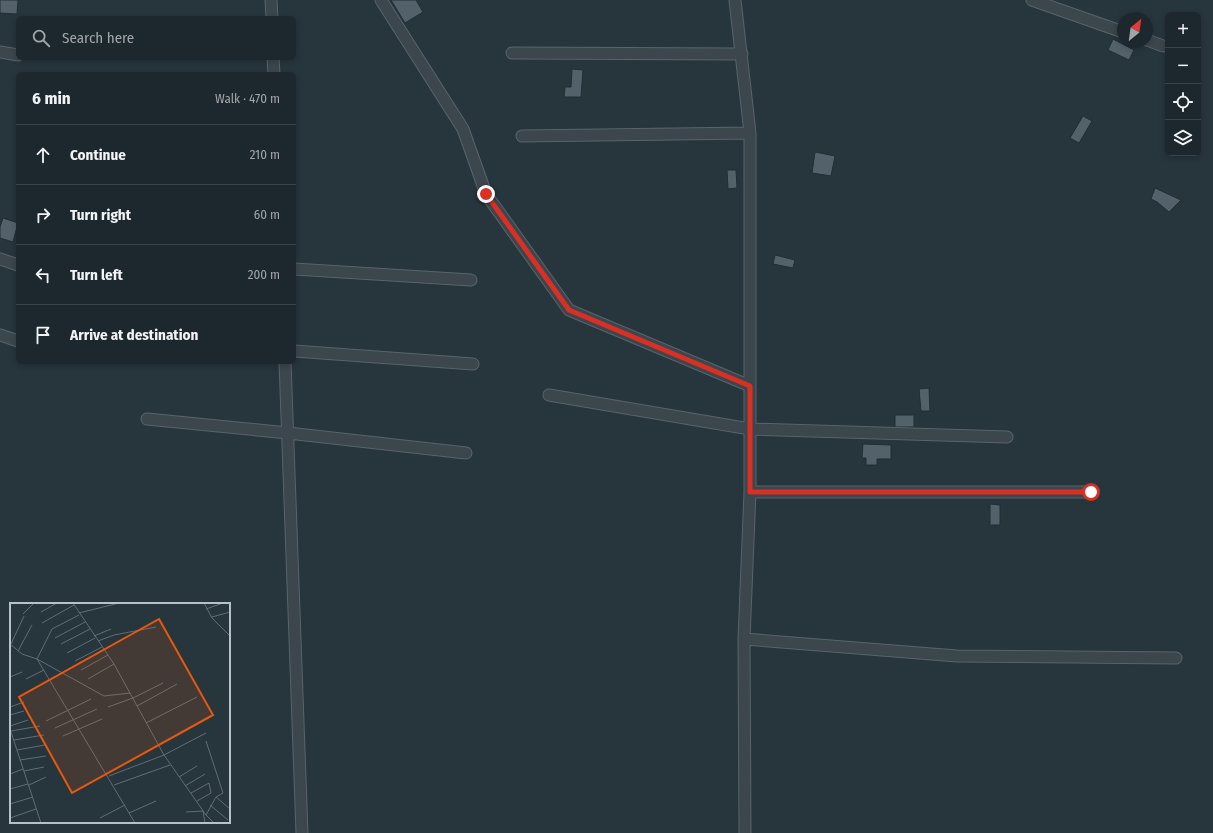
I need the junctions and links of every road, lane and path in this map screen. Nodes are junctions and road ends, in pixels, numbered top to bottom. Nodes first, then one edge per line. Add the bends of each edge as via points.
1 (271, 0) edge
2 (381, 0) edge
3 (735, 0) edge
4 (1032, 0) edge
5 (272, 16) edge
6 (1117, 30) edge
7 (1153, 42) edge
8 (1163, 46) dead end
9 (0, 52) edge
10 (512, 53) dead end
11 (742, 54) junction
12 (16, 55) edge
13 (273, 60) edge
14 (274, 72) edge
15 (750, 133) junction
16 (522, 136) dead end
17 (0, 259) edge
18 (16, 264) edge
19 (296, 268) edge
20 (471, 280) dead end
21 (0, 335) edge
22 (16, 340) edge
23 (296, 351) edge
24 (285, 364) edge
25 (473, 364) dead end
26 (750, 386) junction
27 (549, 395) dead end
28 (147, 419) dead end
29 (750, 428) junction
30 (288, 433) junction
31 (1007, 437) dead end
32 (466, 453) dead end
33 (750, 492) junction
34 (1091, 492) dead end
35 (744, 640) junction
36 (1176, 658) dead end
37 (302, 833) edge
38 (745, 833) edge

1 - 5 street
2 - 26 street via 463,128 486,194 569,310
3 - 11 street
4 - 6 street
7 - 8 street
9 - 12 street
10 - 11 street
11 - 15 street
13 - 14 street
15 - 16 street
15 - 26 street
17 - 18 street
19 - 20 street
21 - 22 street
23 - 25 street
24 - 30 street
26 - 29 street
27 - 29 street
28 - 30 street
29 - 31 street
29 - 33 street
30 - 32 street
30 - 37 street
33 - 34 street
33 - 35 street
35 - 36 street via 957,656
35 - 38 street

